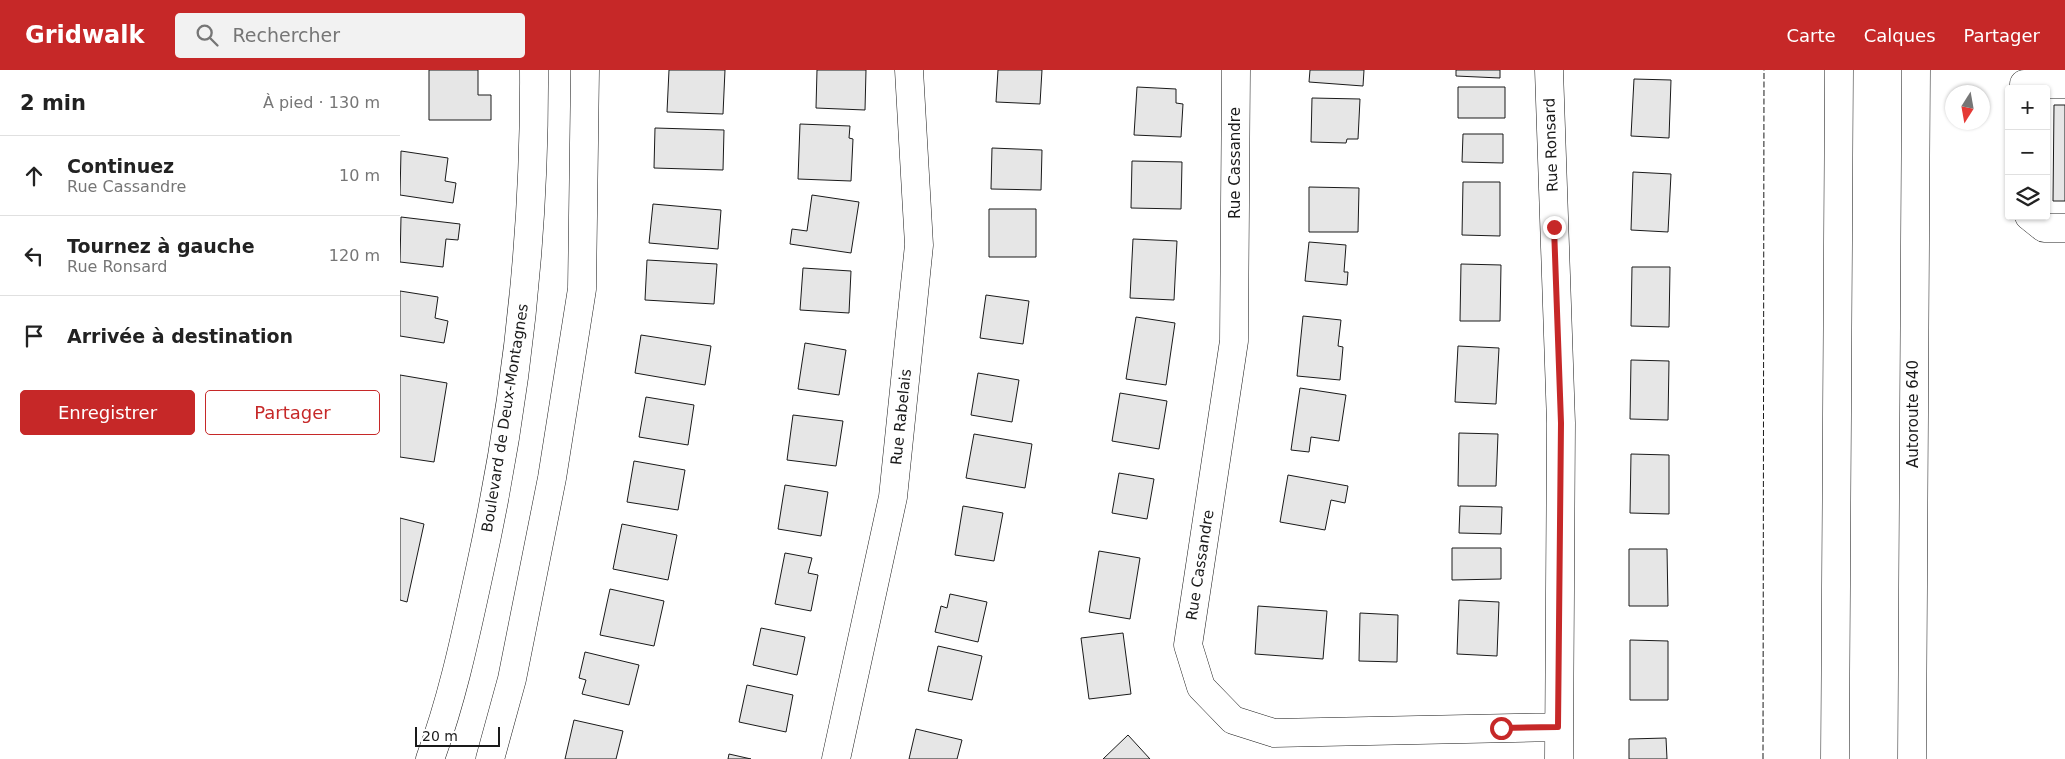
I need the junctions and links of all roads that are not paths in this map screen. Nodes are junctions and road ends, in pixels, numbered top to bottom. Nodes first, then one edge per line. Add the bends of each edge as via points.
1 (534, 70) edge
2 (585, 70) edge
3 (909, 70) edge
4 (1236, 70) edge
5 (1549, 70) edge
6 (1839, 70) edge
7 (1916, 70) edge
8 (2065, 84) edge
9 (2024, 85) edge
10 (2034, 220) edge
11 (2065, 228) edge
12 (1558, 727) junction
13 (430, 759) edge
14 (490, 759) edge
15 (836, 759) edge
16 (1558, 759) edge
17 (1836, 759) edge
18 (1912, 759) edge

1 - 13 main road, Boulevard de Deux-Montagnes via 534,146 524,292 510,403 495,500 460,665
2 - 14 main road via 582,289 548,497 512,679
3 - 15 main road, Rue Rabelais via 919,245 895,477
4 - 12 main road, Rue Cassandre via 1234,341 1188,645 1201,687 1233,720 1274,733
5 - 12 main road, Rue Ronsard via 1561,423
6 - 17 main road
7 - 18 main road, Autoroute 640
8 - 9 main road
10 - 11 main road via 2044,228
12 - 16 main road, Rue Ronsard

